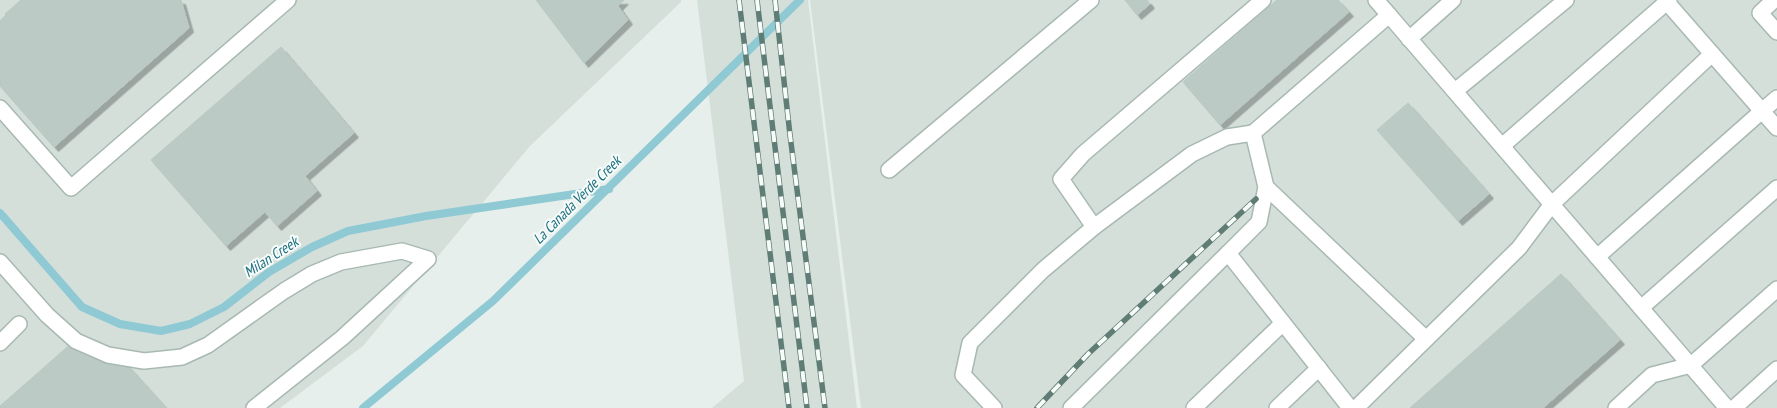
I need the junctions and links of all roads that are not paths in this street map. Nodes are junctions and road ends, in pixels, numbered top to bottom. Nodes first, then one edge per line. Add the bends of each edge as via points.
1 (288, 0) edge
2 (1091, 0) edge
3 (1263, 0) edge
4 (1376, 0) edge
5 (1453, 0) edge
6 (1566, 0) edge
7 (1774, 0) edge
8 (1667, 1) edge
9 (1389, 15) junction
10 (1777, 32) edge
11 (1409, 38) junction
12 (1712, 54) junction
13 (1455, 91) junction
14 (1777, 98) edge
15 (0, 108) edge
16 (1762, 111) junction
17 (1777, 128) edge
18 (1253, 133) junction
19 (1502, 146) junction
20 (889, 170) dead end
21 (1266, 187) junction
22 (1777, 188) edge
23 (1552, 204) junction
24 (1094, 227) junction
25 (1228, 253) junction
26 (1598, 257) junction
27 (0, 262) edge
28 (1777, 289) edge
29 (1642, 308) junction
30 (1283, 323) junction
31 (20, 324) dead end
32 (1426, 339) junction
33 (0, 343) edge
34 (1690, 365) junction
35 (1319, 368) junction
36 (1777, 369) edge
37 (254, 408) edge
38 (994, 408) edge
39 (1072, 408) edge
40 (1194, 408) edge
41 (1277, 408) edge
42 (1350, 408) edge
43 (1356, 408) edge
44 (1616, 408) edge
45 (1727, 408) edge
46 (1734, 408) edge

1 - 15 street via 71,188
2 - 20 street
3 - 24 street via 1083,154 1061,179
4 - 9 street
5 - 11 street
6 - 13 street
7 - 10 street via 1760,13
8 - 12 street
8 - 19 street
9 - 11 street
9 - 18 street
11 - 13 street
12 - 16 street
12 - 23 street
13 - 19 street
14 - 16 street
16 - 17 street
16 - 26 street
18 - 21 street
18 - 24 street via 1227,137 1192,154
19 - 23 street
21 - 25 street via 1259,222
21 - 32 street
22 - 29 street
23 - 26 street
23 - 32 street via 1520,248
24 - 38 street via 1043,270 970,343 963,375
25 - 30 street
25 - 39 street
26 - 29 street
27 - 37 street via 46,315 76,341 108,355 144,362 182,357 208,345 284,291 341,262 402,251 428,259 342,338
28 - 34 street
29 - 34 street
30 - 35 street
30 - 40 street
31 - 33 street
32 - 43 street
34 - 44 street via 1652,375
34 - 45 street
35 - 41 street
35 - 42 street
36 - 46 street

